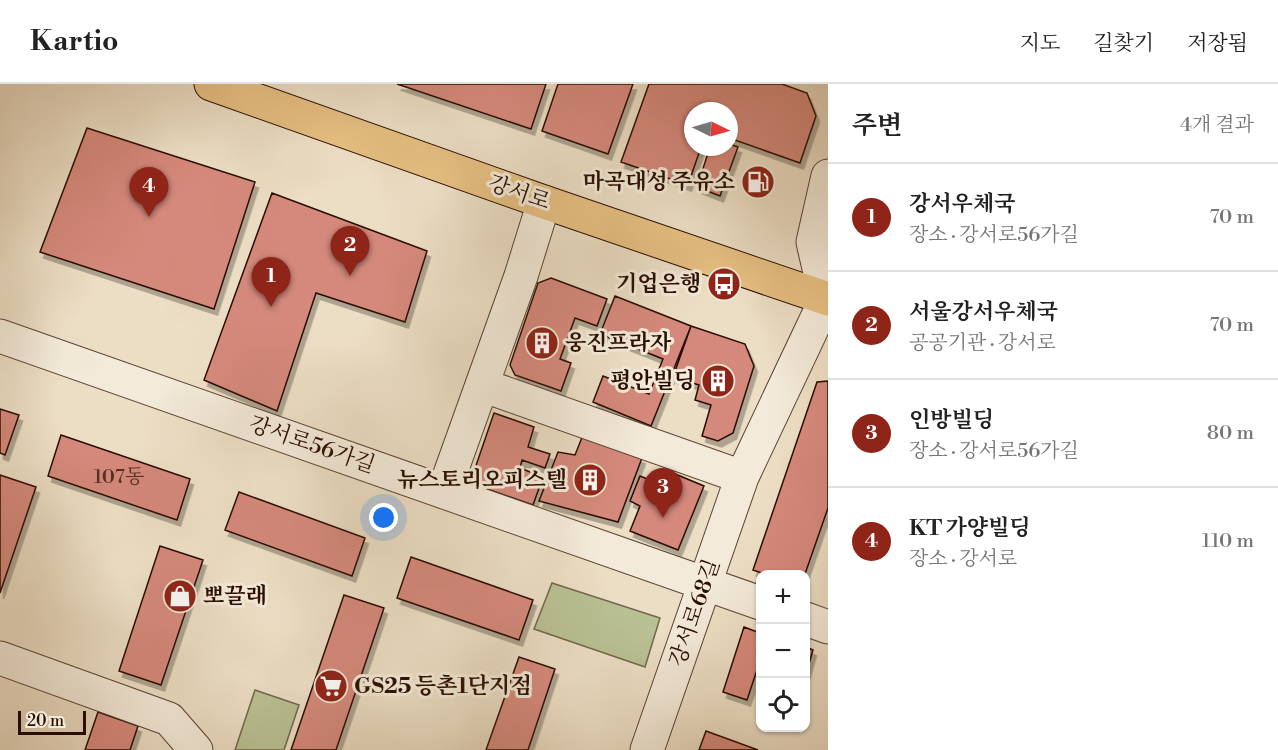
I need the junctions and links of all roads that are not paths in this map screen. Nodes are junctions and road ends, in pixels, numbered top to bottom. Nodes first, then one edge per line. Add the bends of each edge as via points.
1 (211, 84) edge
2 (828, 176) edge
3 (544, 202) junction
4 (827, 299) edge
5 (0, 336) edge
6 (482, 385) junction
7 (742, 477) junction
8 (444, 491) junction
9 (705, 583) junction
10 (756, 602) edge
11 (810, 620) edge
12 (828, 627) edge
13 (12, 668) edge
14 (196, 750) edge
15 (647, 750) edge

1 - 3 main road, 강서로
2 - 4 street via 813,242
3 - 4 main road, 강서로
3 - 6 street
4 - 7 street, 강서로68길
5 - 8 street, 강서로56가길
6 - 7 street
6 - 8 street
7 - 9 street, 강서로68길
8 - 9 street, 강서로56가길
9 - 10 street, 강서로56가길
9 - 15 street, 강서로68길
11 - 12 street
13 - 14 street via 169,719

